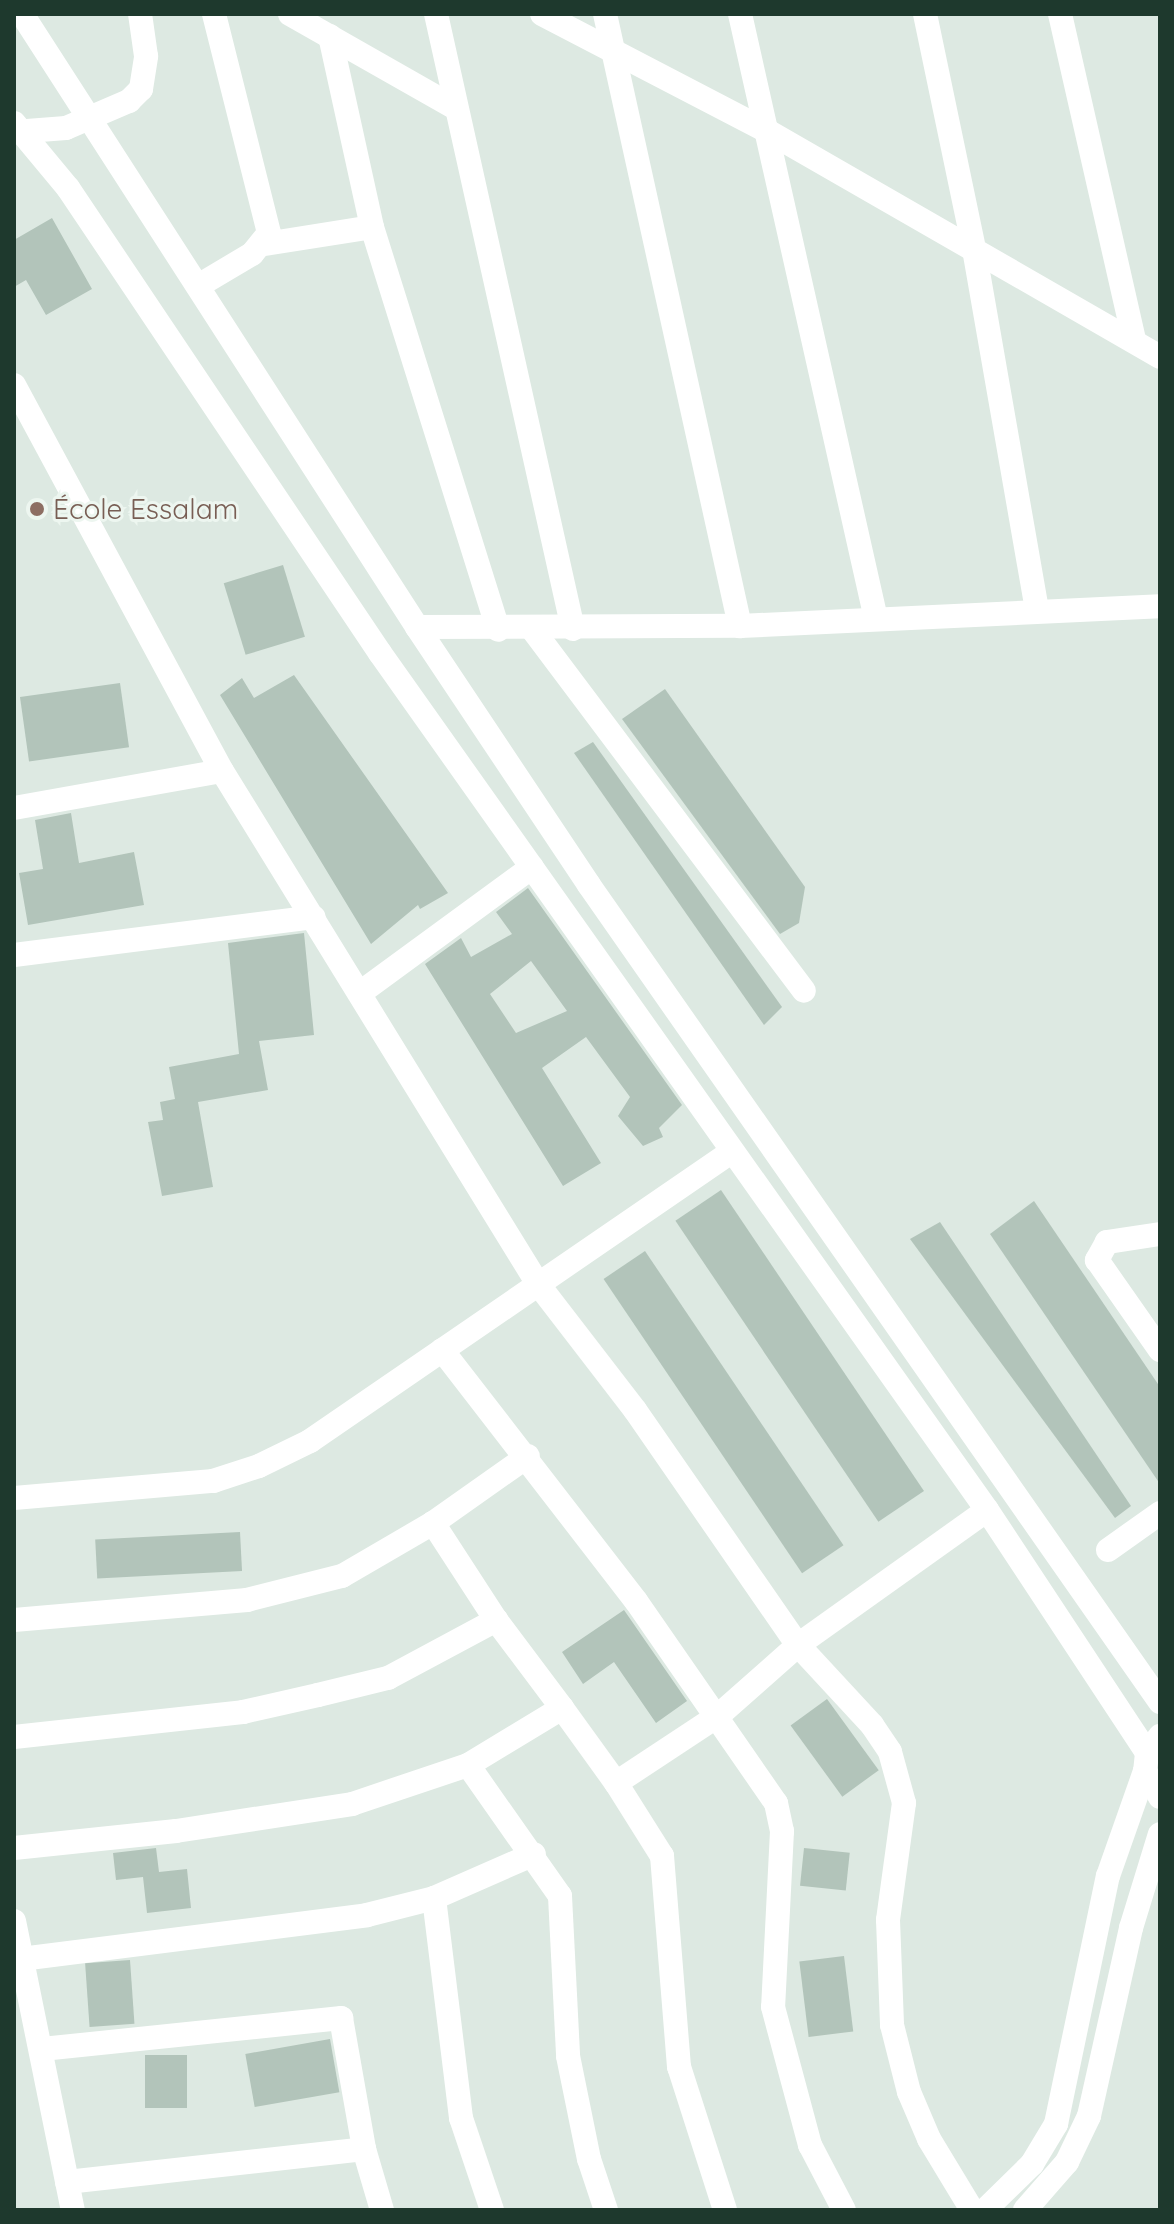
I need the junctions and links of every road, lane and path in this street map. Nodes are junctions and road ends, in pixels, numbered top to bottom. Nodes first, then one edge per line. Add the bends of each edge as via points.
1 (140, 14) edge
2 (214, 14) edge
3 (290, 14) edge
4 (436, 14) edge
5 (542, 14) edge
6 (605, 14) edge
7 (740, 14) edge
8 (925, 14) edge
9 (1060, 14) edge
10 (22, 25) edge
11 (330, 36) junction
12 (613, 50) junction
13 (452, 106) junction
14 (92, 117) junction
15 (17, 129) edge
16 (769, 132) junction
17 (372, 227) junction
18 (265, 244) junction
19 (974, 249) junction
20 (198, 286) junction
21 (1134, 341) junction
22 (1160, 357) edge
23 (14, 385) edge
24 (1160, 606) edge
25 (1037, 610) junction
26 (876, 619) junction
27 (740, 626) junction
28 (417, 627) junction
29 (573, 629) junction
30 (498, 630) junction
31 (533, 630) junction
32 (222, 771) junction
33 (14, 808) edge
34 (532, 867) junction
35 (314, 917) junction
36 (14, 955) edge
37 (804, 991) dead end
38 (360, 993) junction
39 (731, 1152) junction
40 (1160, 1234) edge
41 (538, 1284) junction
42 (442, 1350) junction
43 (1160, 1350) edge
44 (528, 1456) junction
45 (14, 1498) edge
46 (987, 1510) junction
47 (1160, 1513) edge
48 (433, 1523) junction
49 (1108, 1550) dead end
50 (14, 1620) edge
51 (496, 1620) junction
52 (798, 1645) junction
53 (1160, 1702) edge
54 (562, 1708) junction
55 (719, 1715) junction
56 (14, 1737) edge
57 (1151, 1753) edge
58 (468, 1765) junction
59 (616, 1783) junction
60 (1160, 1797) edge
61 (1160, 1834) edge
62 (14, 1848) edge
63 (534, 1854) junction
64 (434, 1898) junction
65 (14, 1921) edge
66 (21, 1959) junction
67 (20, 1990) edge
68 (42, 2049) junction
69 (364, 2149) junction
70 (67, 2182) junction
71 (73, 2210) edge
72 (382, 2210) edge
73 (492, 2210) edge
74 (606, 2210) edge
75 (725, 2210) edge
76 (844, 2210) edge
77 (972, 2210) edge
78 (985, 2210) edge
79 (1025, 2210) edge

1 - 14 street via 146,56 141,89
2 - 18 street via 268,218
3 - 11 street
4 - 13 street
5 - 12 street
6 - 12 street
7 - 16 street
8 - 19 street
9 - 21 street
10 - 14 street
11 - 13 street
11 - 17 street
12 - 16 street
12 - 27 street
13 - 29 street
14 - 15 street via 51,131
14 - 20 street
15 - 34 street via 68,188 380,653
16 - 19 street
16 - 26 street
17 - 18 street
17 - 30 street
18 - 20 street
19 - 21 street
19 - 25 street
20 - 28 street
21 - 22 street
23 - 32 street
24 - 25 street
25 - 26 street
26 - 27 street
27 - 29 street
28 - 30 street
28 - 53 street via 589,885
29 - 31 street
30 - 31 street
31 - 37 street
32 - 33 street
32 - 35 street
34 - 38 street
34 - 39 street
35 - 36 street
35 - 38 street
38 - 41 street
39 - 41 street
39 - 46 street
40 - 43 street via 1107,1242 1097,1260
41 - 42 street
41 - 52 street via 635,1410
42 - 44 street
42 - 45 street via 310,1441 259,1466 213,1481
44 - 48 street
44 - 55 street
46 - 52 street
46 - 57 street
47 - 49 street
48 - 50 street via 342,1576 247,1600
48 - 51 street
51 - 54 street
51 - 56 street via 388,1678 318,1695 243,1712
52 - 55 street
52 - 77 street via 872,1725 901,1778 904,1825 888,1920 892,2025 909,2092 929,2139
54 - 58 street
54 - 59 street
55 - 59 street
55 - 76 street via 781,1815 773,2007 810,2145
57 - 60 street
57 - 78 street via 1108,1876 1056,2124 1032,2164
58 - 62 street via 352,1804 176,1831
58 - 63 street
59 - 75 street via 662,1856 679,2067
61 - 79 street via 1131,1928 1089,2116 1067,2162
63 - 64 street
63 - 74 street via 560,1896 568,2056 589,2159
64 - 66 street via 306,1925
64 - 73 street via 461,2118
65 - 66 street
66 - 67 street
67 - 68 street
68 - 69 street via 341,2018
68 - 70 street
69 - 70 street
69 - 72 street
70 - 71 street

